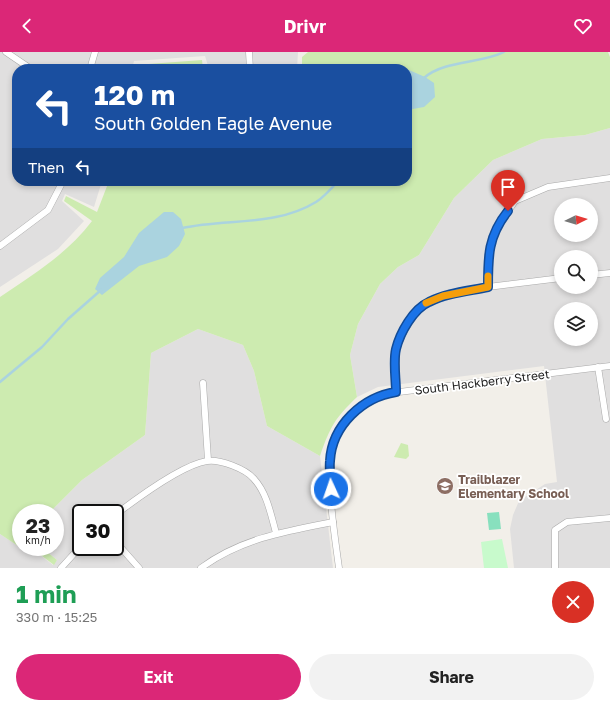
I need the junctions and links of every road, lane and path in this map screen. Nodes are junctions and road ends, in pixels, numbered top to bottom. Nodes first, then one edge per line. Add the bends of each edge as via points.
1 (6, 52) edge
2 (95, 52) edge
3 (249, 52) edge
4 (23, 64) edge
5 (91, 64) edge
6 (250, 64) edge
7 (610, 178) edge
8 (60, 186) edge
9 (0, 246) edge
10 (610, 273) edge
11 (598, 274) edge
12 (554, 279) edge
13 (488, 287) junction
14 (610, 366) edge
15 (598, 367) junction
16 (203, 383) dead end
17 (396, 392) junction
18 (606, 420) dead end
19 (208, 460) junction
20 (124, 508) edge
21 (610, 518) edge
22 (333, 522) junction
23 (276, 533) junction
24 (124, 551) edge
25 (72, 556) edge
26 (61, 568) edge
27 (139, 568) edge
28 (201, 568) edge
29 (338, 568) edge
30 (555, 568) edge

1 - 4 street
2 - 5 street
3 - 6 street
7 - 13 street via 548,187 515,201 494,232 488,255
8 - 9 street via 48,210
10 - 11 street
12 - 13 street
13 - 17 street via 443,296 428,302 415,314 396,350
14 - 15 street, South Hackberry Street
15 - 17 street, South Hackberry Street
15 - 18 street
16 - 19 street
17 - 22 street, South Hackberry Street via 383,394 359,407 335,440 330,460
19 - 20 street via 171,477
19 - 23 street via 232,464 254,478 266,499
21 - 30 street via 567,522 555,530
22 - 23 street
22 - 29 street, South Hackberry Street
23 - 28 street via 217,556
24 - 27 street
25 - 26 street

